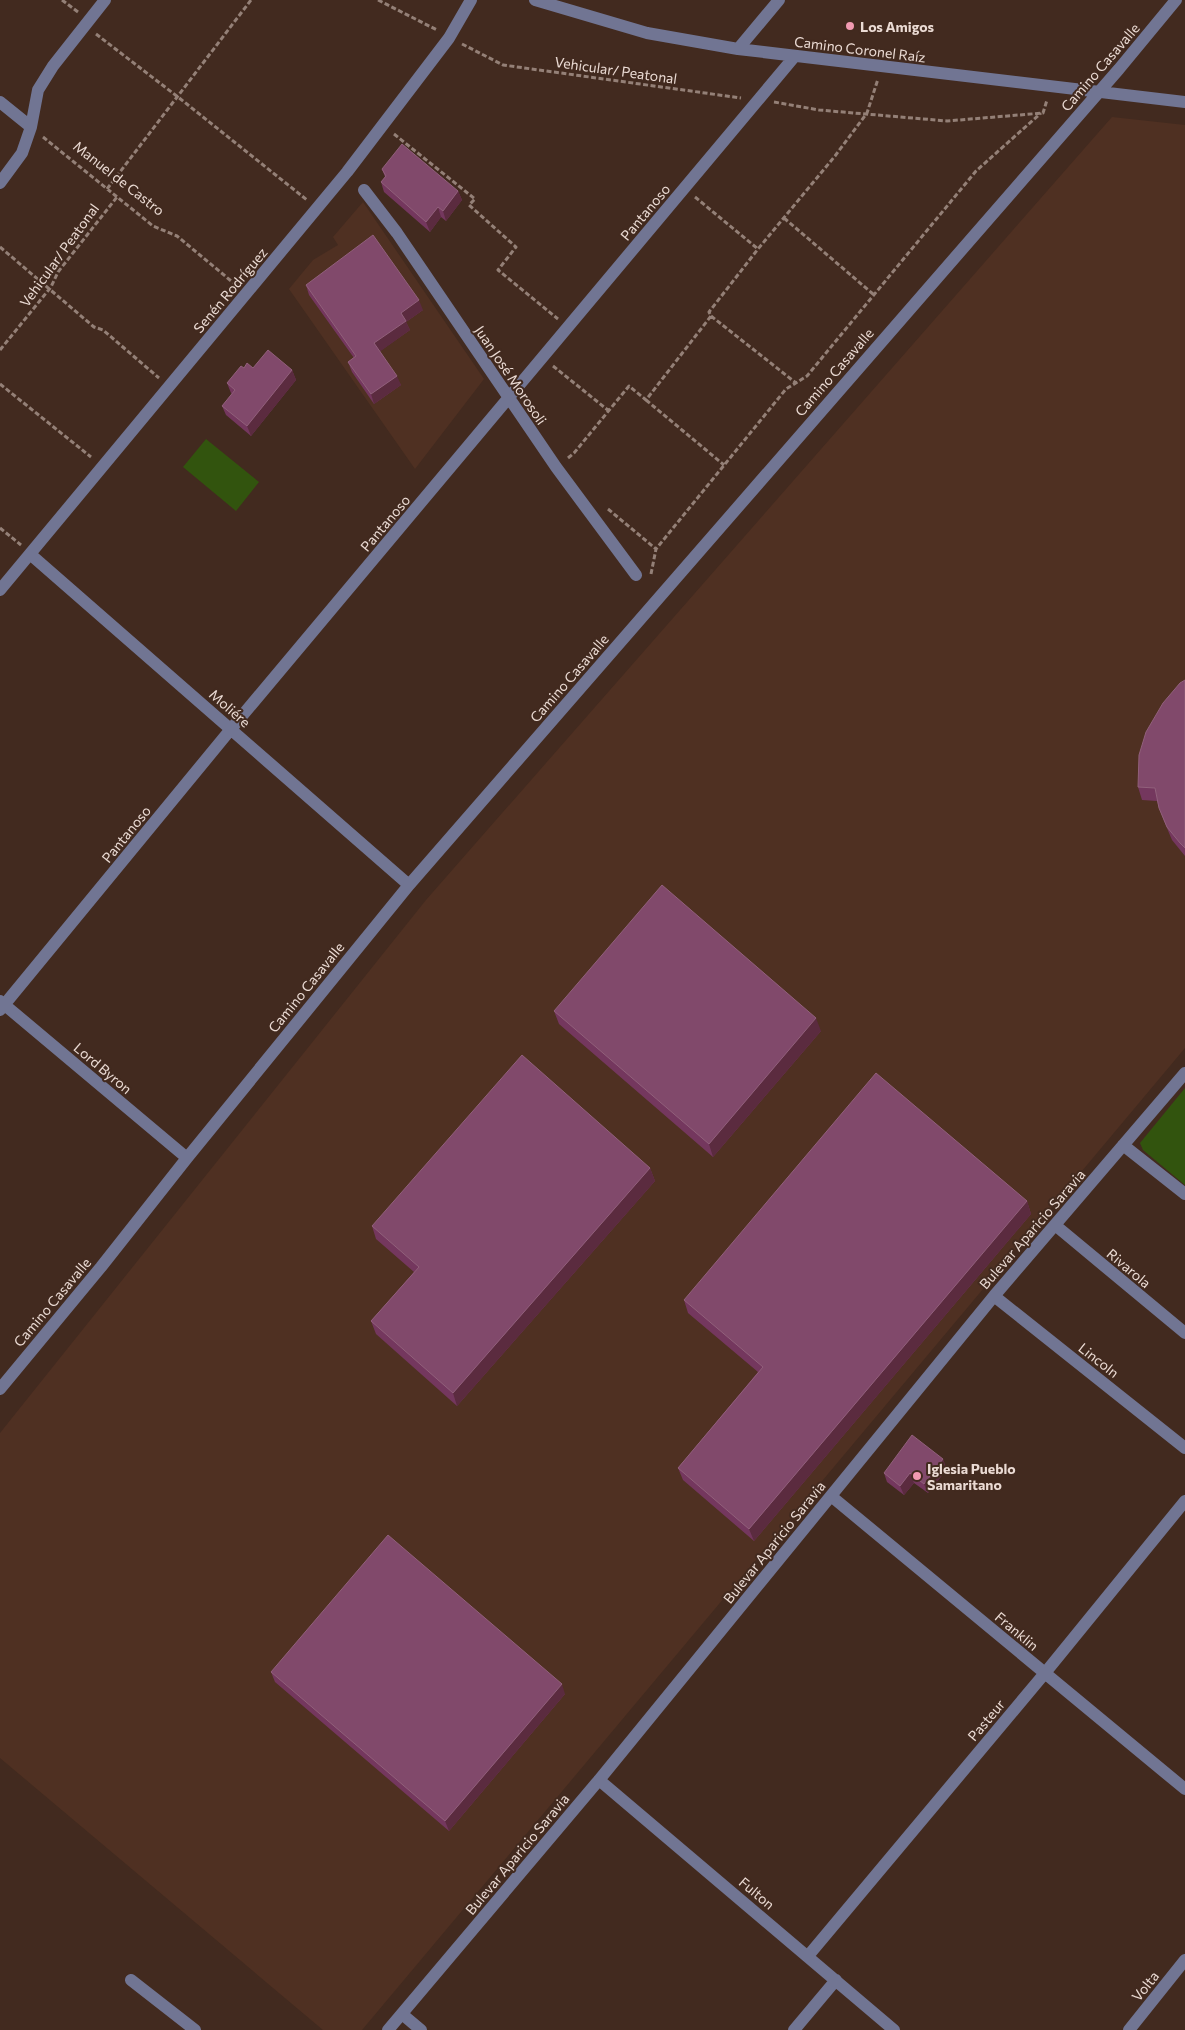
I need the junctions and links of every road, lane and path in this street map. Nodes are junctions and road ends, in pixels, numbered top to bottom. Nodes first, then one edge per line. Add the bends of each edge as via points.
1 (105, 0) edge
2 (251, 0) edge
3 (378, 0) edge
4 (471, 0) edge
5 (535, 0) edge
6 (778, 0) edge
7 (1176, 0) edge
8 (86, 26) junction
9 (449, 38) junction
10 (738, 49) junction
11 (795, 56) junction
12 (881, 66) junction
13 (1051, 87) junction
14 (1099, 92) junction
15 (178, 97) junction
16 (758, 101) junction
17 (0, 102) edge
18 (1185, 102) edge
19 (866, 113) junction
20 (1041, 113) junction
21 (383, 126) junction
22 (31, 127) junction
23 (0, 183) edge
24 (107, 189) junction
25 (685, 189) junction
26 (364, 190) dead end
27 (117, 197) junction
28 (317, 208) junction
29 (784, 218) junction
30 (0, 247) edge
31 (758, 249) junction
32 (50, 289) junction
33 (246, 293) junction
34 (873, 294) junction
35 (711, 316) junction
36 (568, 328) junction
37 (0, 350) edge
38 (542, 358) junction
39 (796, 383) junction
40 (0, 384) edge
41 (169, 386) junction
42 (509, 398) junction
43 (646, 400) junction
44 (609, 411) junction
45 (724, 465) junction
46 (102, 467) junction
47 (556, 467) junction
48 (0, 528) edge
49 (30, 554) junction
50 (636, 575) dead end
51 (651, 575) dead end
52 (0, 590) edge
53 (231, 729) junction
54 (409, 885) junction
55 (2, 1005) edge
56 (1185, 1073) edge
57 (1124, 1145) junction
58 (187, 1158) junction
59 (1185, 1194) edge
60 (1055, 1225) junction
61 (994, 1296) junction
62 (1185, 1333) edge
63 (0, 1389) edge
64 (1185, 1448) edge
65 (831, 1496) junction
66 (1185, 1501) edge
67 (1045, 1673) junction
68 (600, 1780) junction
69 (1185, 1789) edge
70 (808, 1956) junction
71 (1185, 1960) edge
72 (131, 1980) dead end
73 (836, 1980) junction
74 (402, 2014) junction
75 (195, 2030) edge
76 (388, 2030) edge
77 (420, 2030) edge
78 (794, 2030) edge
79 (894, 2030) edge
80 (1128, 2030) edge

1 - 8 street
2 - 15 path, Vehicular/ Peatonal
3 - 9 path, Vehicular/ Peatonal
4 - 9 street, Senén Rodríguez
5 - 10 street, Camino Coronel Raíz via 647,33
6 - 10 street
7 - 14 street, Camino Casavalle
8 - 15 path
8 - 22 street via 38,90
9 - 16 path, Vehicular/ Peatonal via 503,65
9 - 21 street, Senén Rodríguez
10 - 11 street, Camino Coronel Raíz
11 - 12 street, Camino Coronel Raíz
11 - 16 street, Pantanoso
12 - 13 street, Camino Coronel Raíz
12 - 19 path
13 - 14 street, Camino Coronel Raíz
13 - 20 path
14 - 18 street, Camino Coronel Raíz
14 - 54 street, Camino Casavalle
15 - 24 path, Vehicular/ Peatonal
15 - 28 path
16 - 19 path, Vehicular/ Peatonal
16 - 25 street, Pantanoso
17 - 22 street
19 - 20 path, Vehicular/ Peatonal via 947,121
19 - 29 path
20 - 34 path via 976,170
21 - 28 street, Senén Rodríguez
21 - 36 path via 475,199 469,205 516,247 498,270
22 - 23 street via 22,153
22 - 24 path, Manuel de Castro
24 - 27 path, Manuel de Castro
25 - 31 path
25 - 36 street, Pantanoso
26 - 42 street, Juan José Morosoli
27 - 32 path, Vehicular/ Peatonal via 58,272
27 - 33 path, Manuel de Castro via 153,226 177,236
28 - 33 street, Senén Rodríguez
29 - 31 path
29 - 34 path
30 - 32 path
31 - 35 path via 709,312
32 - 37 path, Vehicular/ Peatonal
32 - 41 path
33 - 41 street, Senén Rodríguez
34 - 39 path via 807,376
35 - 39 path
35 - 43 path
36 - 38 street, Pantanoso
38 - 42 street, Pantanoso
38 - 44 path
39 - 45 path via 786,389
40 - 46 path
41 - 46 street, Senén Rodríguez
42 - 47 street, Juan José Morosoli
42 - 53 street, Pantanoso
43 - 44 path via 628,386
43 - 45 path
44 - 47 path via 574,453
45 - 51 path via 656,549
46 - 49 street, Senén Rodríguez
47 - 50 street, Juan José Morosoli
48 - 49 path
49 - 52 street, Senén Rodríguez
49 - 53 street, Moliére
53 - 54 street, Moliére
53 - 55 street, Pantanoso
54 - 58 street, Camino Casavalle
55 - 58 street, Lord Byron
56 - 57 street, Bulevar Aparicio Saravia
57 - 59 street
57 - 60 street, Bulevar Aparicio Saravia
58 - 63 street, Camino Casavalle
60 - 61 street, Bulevar Aparicio Saravia
60 - 62 street, Rivarola
61 - 64 street, Lincoln
61 - 65 street, Bulevar Aparicio Saravia
65 - 67 street, Franklin
65 - 68 street, Bulevar Aparicio Saravia
66 - 67 street, Pasteur
67 - 69 street, Franklin
67 - 70 street, Pasteur
68 - 70 street, Fulton
68 - 74 street, Bulevar Aparicio Saravia
70 - 73 street, Fulton
71 - 80 street, Volta
72 - 75 street
73 - 78 street
73 - 79 street, Fulton
74 - 76 street, Bulevar Aparicio Saravia
74 - 77 street

